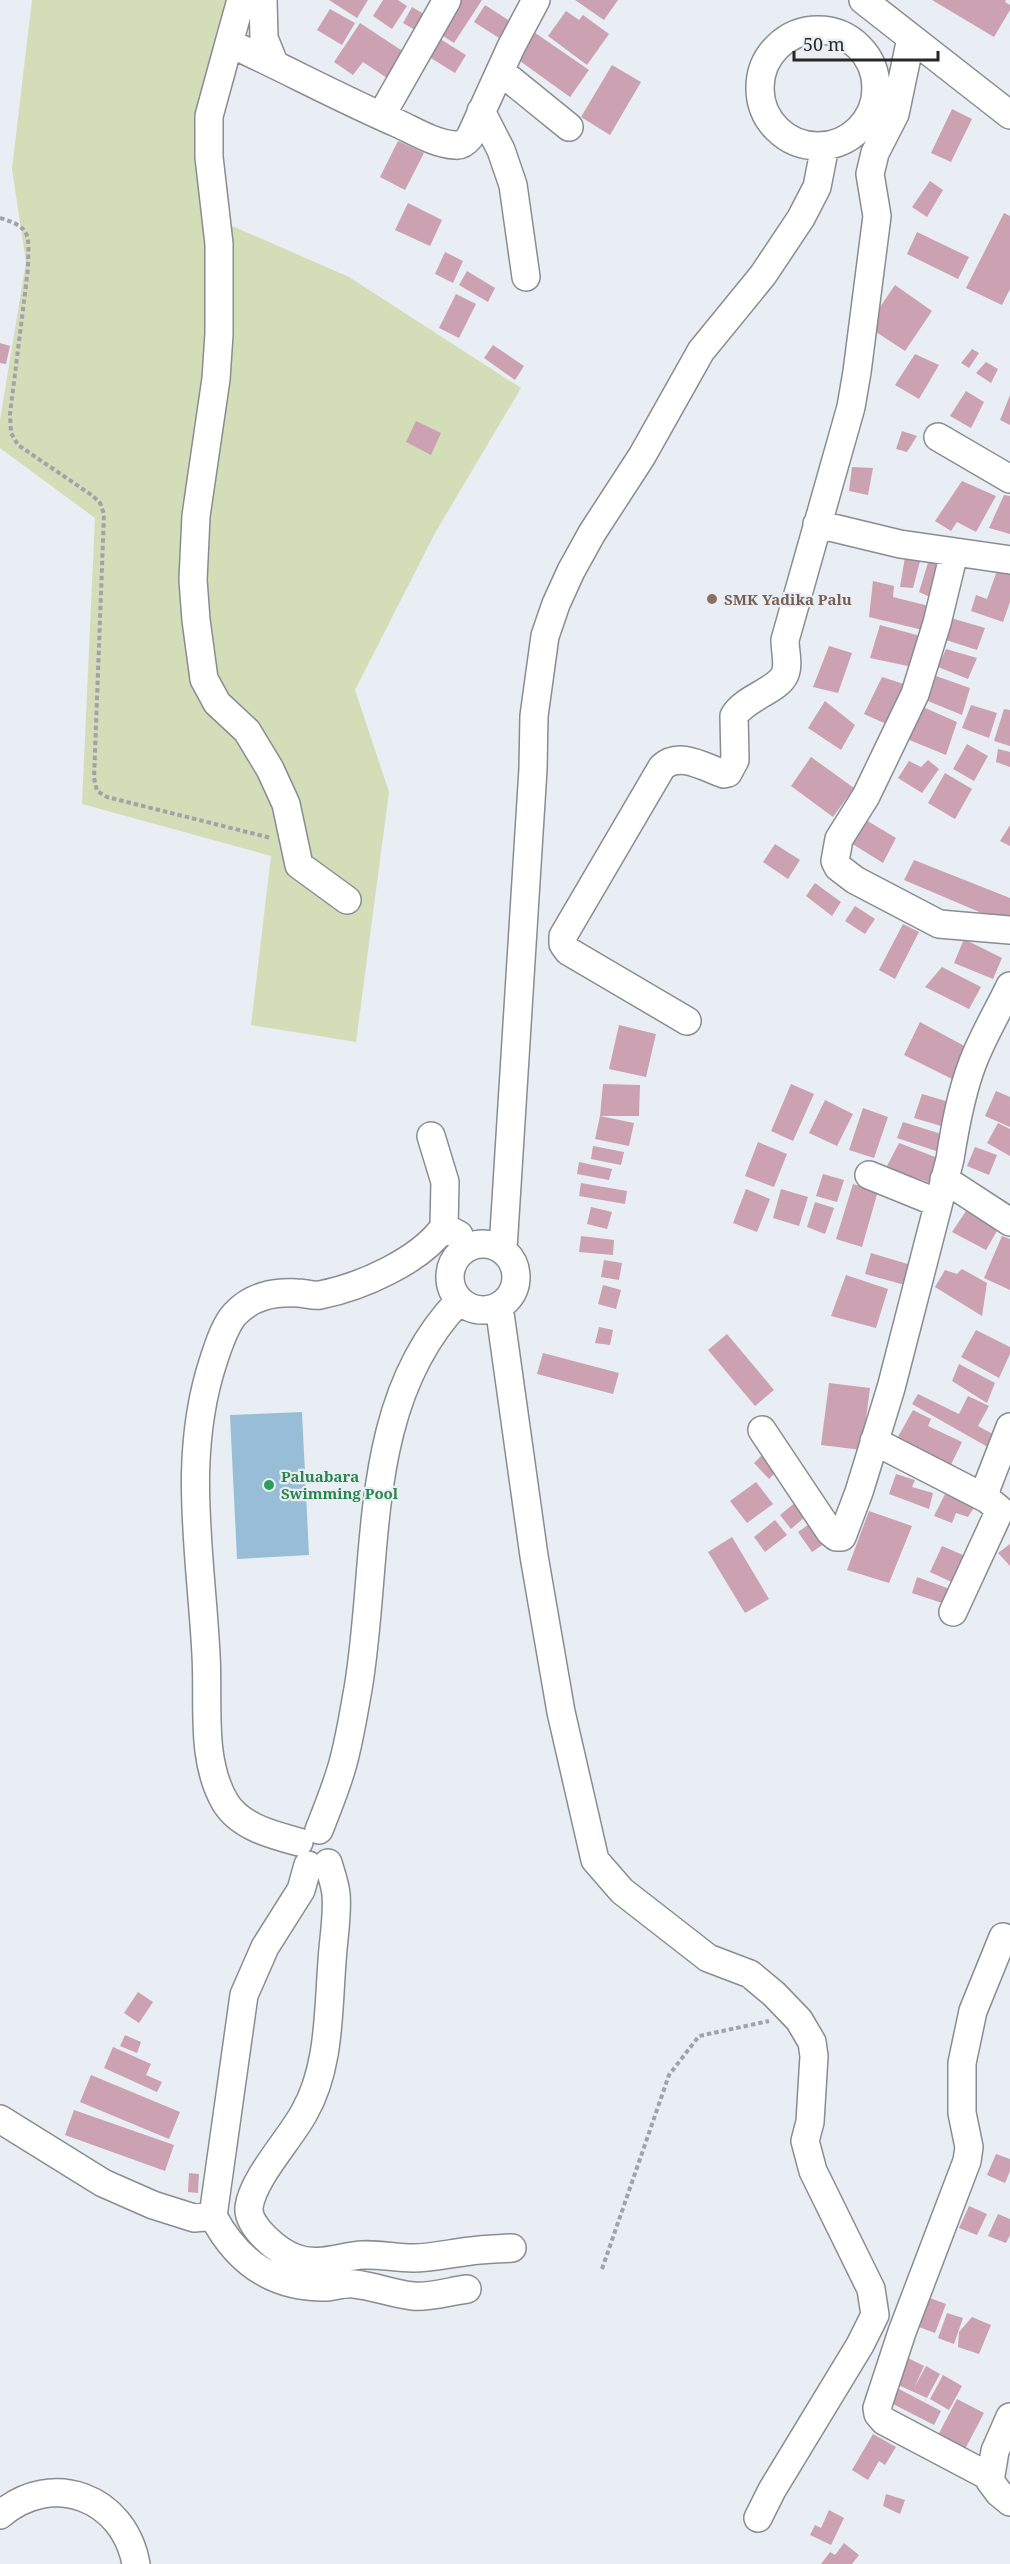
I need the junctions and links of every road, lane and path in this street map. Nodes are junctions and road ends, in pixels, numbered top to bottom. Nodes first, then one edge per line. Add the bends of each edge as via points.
1 (241, 0) edge
2 (263, 0) edge
3 (447, 0) edge
4 (536, 0) edge
5 (866, 3) edge
6 (911, 38) junction
7 (847, 39) junction
8 (229, 43) junction
9 (274, 63) junction
10 (500, 71) junction
11 (481, 111) junction
12 (1010, 115) edge
13 (381, 116) junction
14 (569, 127) dead end
15 (825, 146) junction
16 (0, 218) edge
17 (526, 277) dead end
18 (938, 437) dead end
19 (1010, 479) edge
20 (817, 524) junction
21 (954, 553) junction
22 (1010, 560) edge
23 (295, 843) junction
24 (348, 900) dead end
25 (1010, 930) edge
26 (1010, 986) edge
27 (687, 1021) dead end
28 (431, 1136) dead end
29 (868, 1175) dead end
30 (941, 1191) junction
31 (1010, 1222) edge
32 (444, 1227) junction
33 (471, 1245) junction
34 (502, 1250) junction
35 (459, 1300) junction
36 (499, 1306) junction
37 (1010, 1427) edge
38 (762, 1430) dead end
39 (874, 1441) junction
40 (999, 1508) edge
41 (953, 1612) dead end
42 (314, 1850) junction
43 (1003, 1937) dead end
44 (799, 2020) junction
45 (0, 2119) edge
46 (213, 2216) junction
47 (512, 2248) dead end
48 (602, 2269) dead end
49 (467, 2289) dead end
50 (1010, 2417) edge
51 (990, 2481) junction
52 (1010, 2502) edge
53 (0, 2515) edge
54 (758, 2518) dead end
55 (136, 2564) edge

1 - 8 street
2 - 9 street via 264,38
3 - 13 street
4 - 10 street
5 - 6 street
5 - 7 street
6 - 12 street
6 - 20 street via 895,114 875,153 870,174 877,216 857,372 851,407
7 - 15 street via 867,57 876,94 859,129
7 - 15 street via 824,30 798,33 777,48 763,69 760,95 777,130 799,144
8 - 9 street
8 - 23 street via 208,116 208,157 219,244 219,334 196,516 196,620 204,679 217,703 247,731 270,770 286,804
9 - 13 street
10 - 11 street
10 - 14 street
11 - 13 street via 470,137 459,145 443,143
11 - 17 street via 513,185
15 - 34 street via 817,187 801,218 763,275 701,351 642,456 583,549 545,636 534,716
16 - 23 path via 23,227 28,248 11,433 18,445 93,496 104,514 93,748 95,787 107,797
18 - 19 street
20 - 21 street
20 - 27 street via 785,640 784,674 777,683 742,705 734,716 732,768 724,774 678,759 669,760 562,936 568,951
21 - 22 street
21 - 25 street via 915,694 866,796 839,839 835,857 838,867 855,880 939,924
23 - 24 street via 298,865
26 - 30 street via 972,1064
28 - 32 street via 445,1182
29 - 30 street
30 - 31 street
30 - 39 street via 901,1352
32 - 33 street
32 - 42 street via 434,1241 404,1263 371,1278 317,1295 257,1297 234,1315 205,1385 194,1481 208,1733 216,1783 226,1804 245,1823
33 - 34 street via 485,1243
33 - 35 street via 458,1255 450,1272 452,1290
34 - 36 street via 514,1263 516,1282 509,1299
35 - 36 street via 481,1311
35 - 42 street via 441,1320 407,1377 396,1406 385,1449 358,1688 342,1768
36 - 44 street via 534,1556 561,1712 595,1860 622,1891 708,1958 750,1974
37 - 40 street via 987,1483
38 - 39 street via 830,1532 840,1537 847,1528
39 - 40 street
40 - 41 street
42 - 46 street via 301,1890 265,1947 244,1995
42 - 47 street via 336,1894 320,2077 305,2112 263,2175 252,2198 250,2216 267,2241 295,2259 307,2261 337,2261 363,2254 444,2257
43 - 51 street via 973,2011 962,2063 962,2113 968,2161 877,2408 884,2421 990,2477
44 - 48 path via 759,2021 699,2036 669,2075
44 - 54 street via 812,2042 814,2056 807,2154 871,2289 874,2315
45 - 46 street via 103,2183 194,2218
46 - 49 street via 252,2266 267,2275 316,2286 371,2286 414,2297
50 - 51 street via 995,2451
51 - 52 street
53 - 55 street via 24,2499 41,2494 75,2494 118,2521 128,2535

